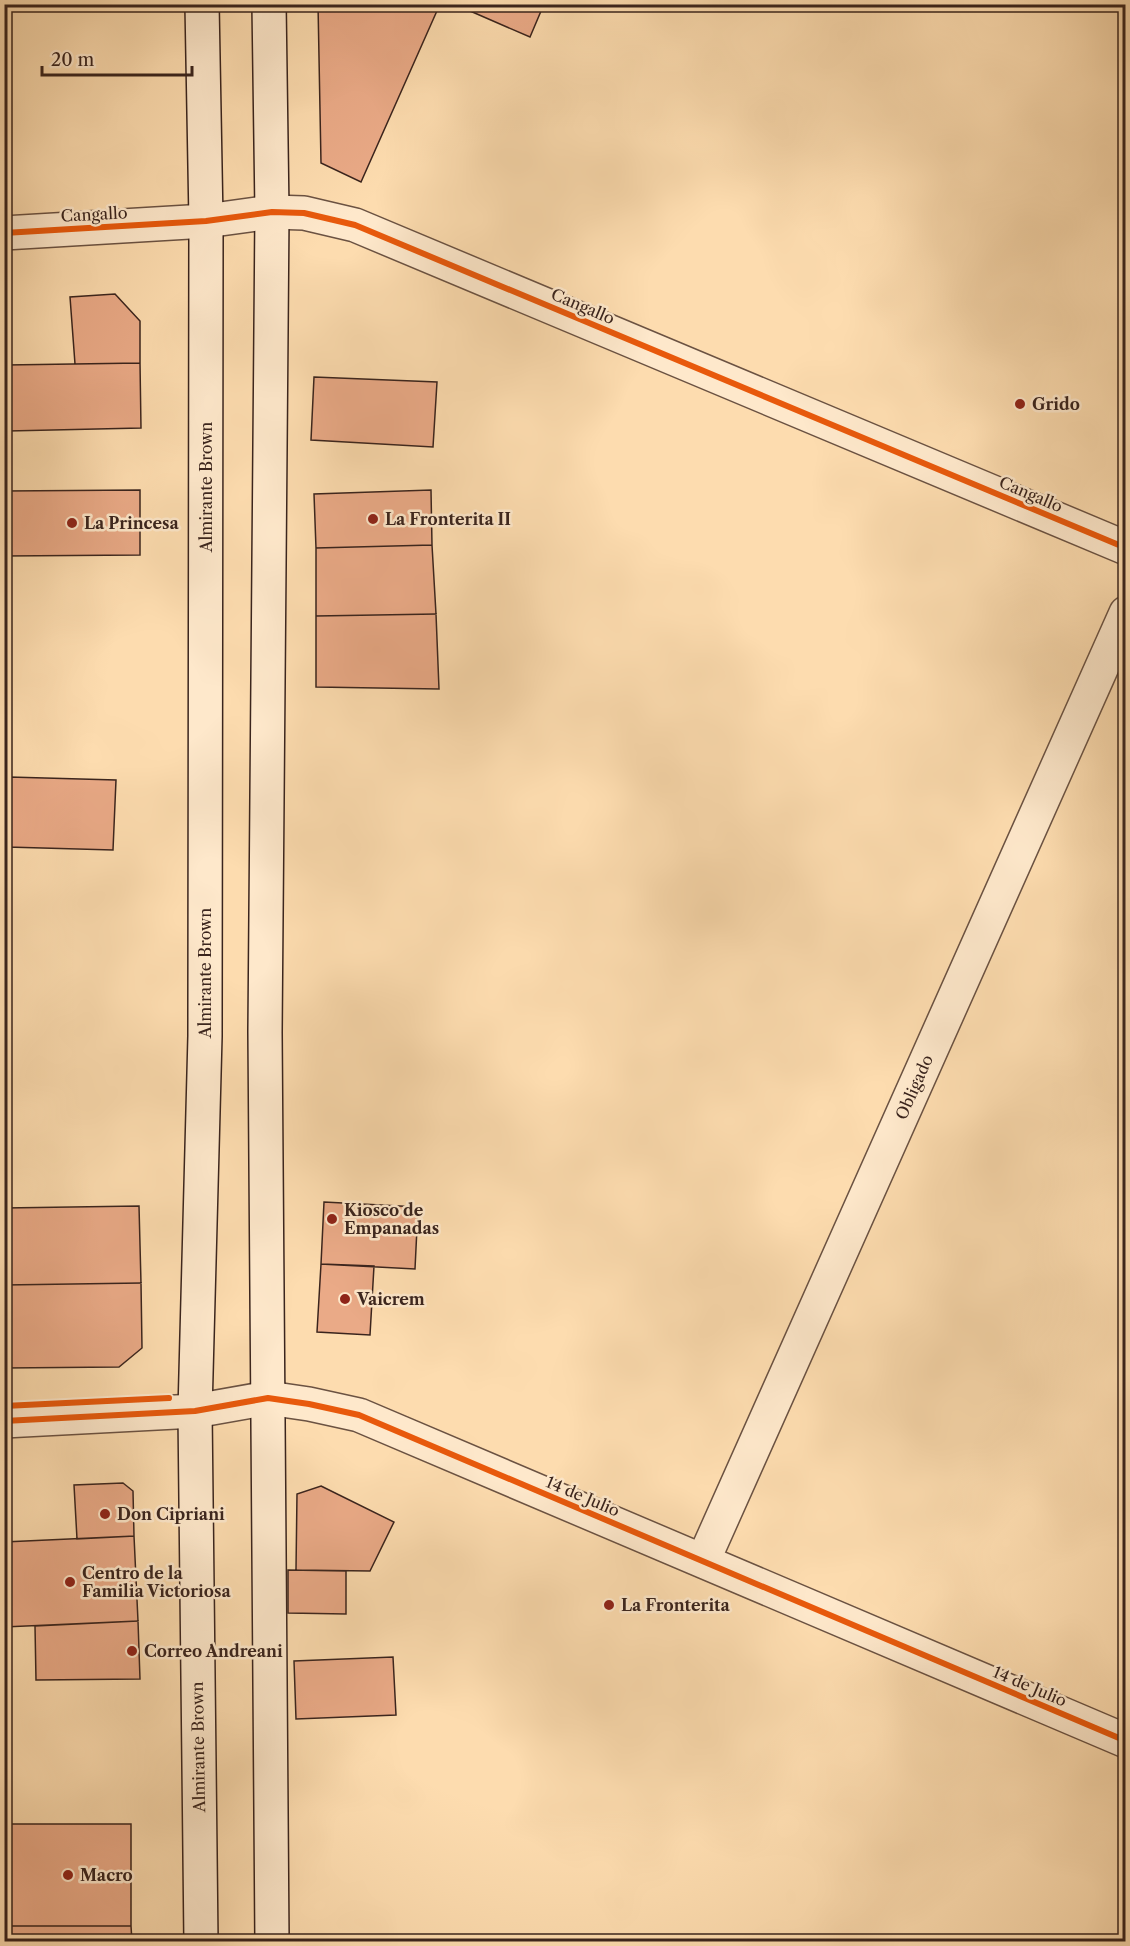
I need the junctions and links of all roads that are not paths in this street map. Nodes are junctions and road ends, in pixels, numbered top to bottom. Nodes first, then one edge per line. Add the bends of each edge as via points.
1 (202, 4) edge
2 (268, 4) edge
3 (272, 212) junction
4 (207, 220) junction
5 (4, 232) edge
6 (1125, 548) edge
7 (1125, 613) edge
8 (268, 1398) junction
9 (195, 1411) junction
10 (4, 1421) edge
11 (703, 1561) junction
12 (1125, 1741) edge
13 (201, 1941) edge
14 (272, 1941) edge

1 - 4 main road, Almirante Brown
2 - 3 main road
3 - 4 main road, Cangallo
3 - 6 main road, Cangallo via 304,213 355,225
3 - 8 main road via 265,1020
4 - 5 main road, Cangallo
4 - 9 main road, Almirante Brown via 205,1036
7 - 11 main road, Obligado
8 - 9 main road, 14 de Julio
8 - 11 main road, 14 de Julio via 359,1415
8 - 14 main road
9 - 10 main road, 14 de Julio
9 - 13 main road, Almirante Brown
11 - 12 main road, 14 de Julio

